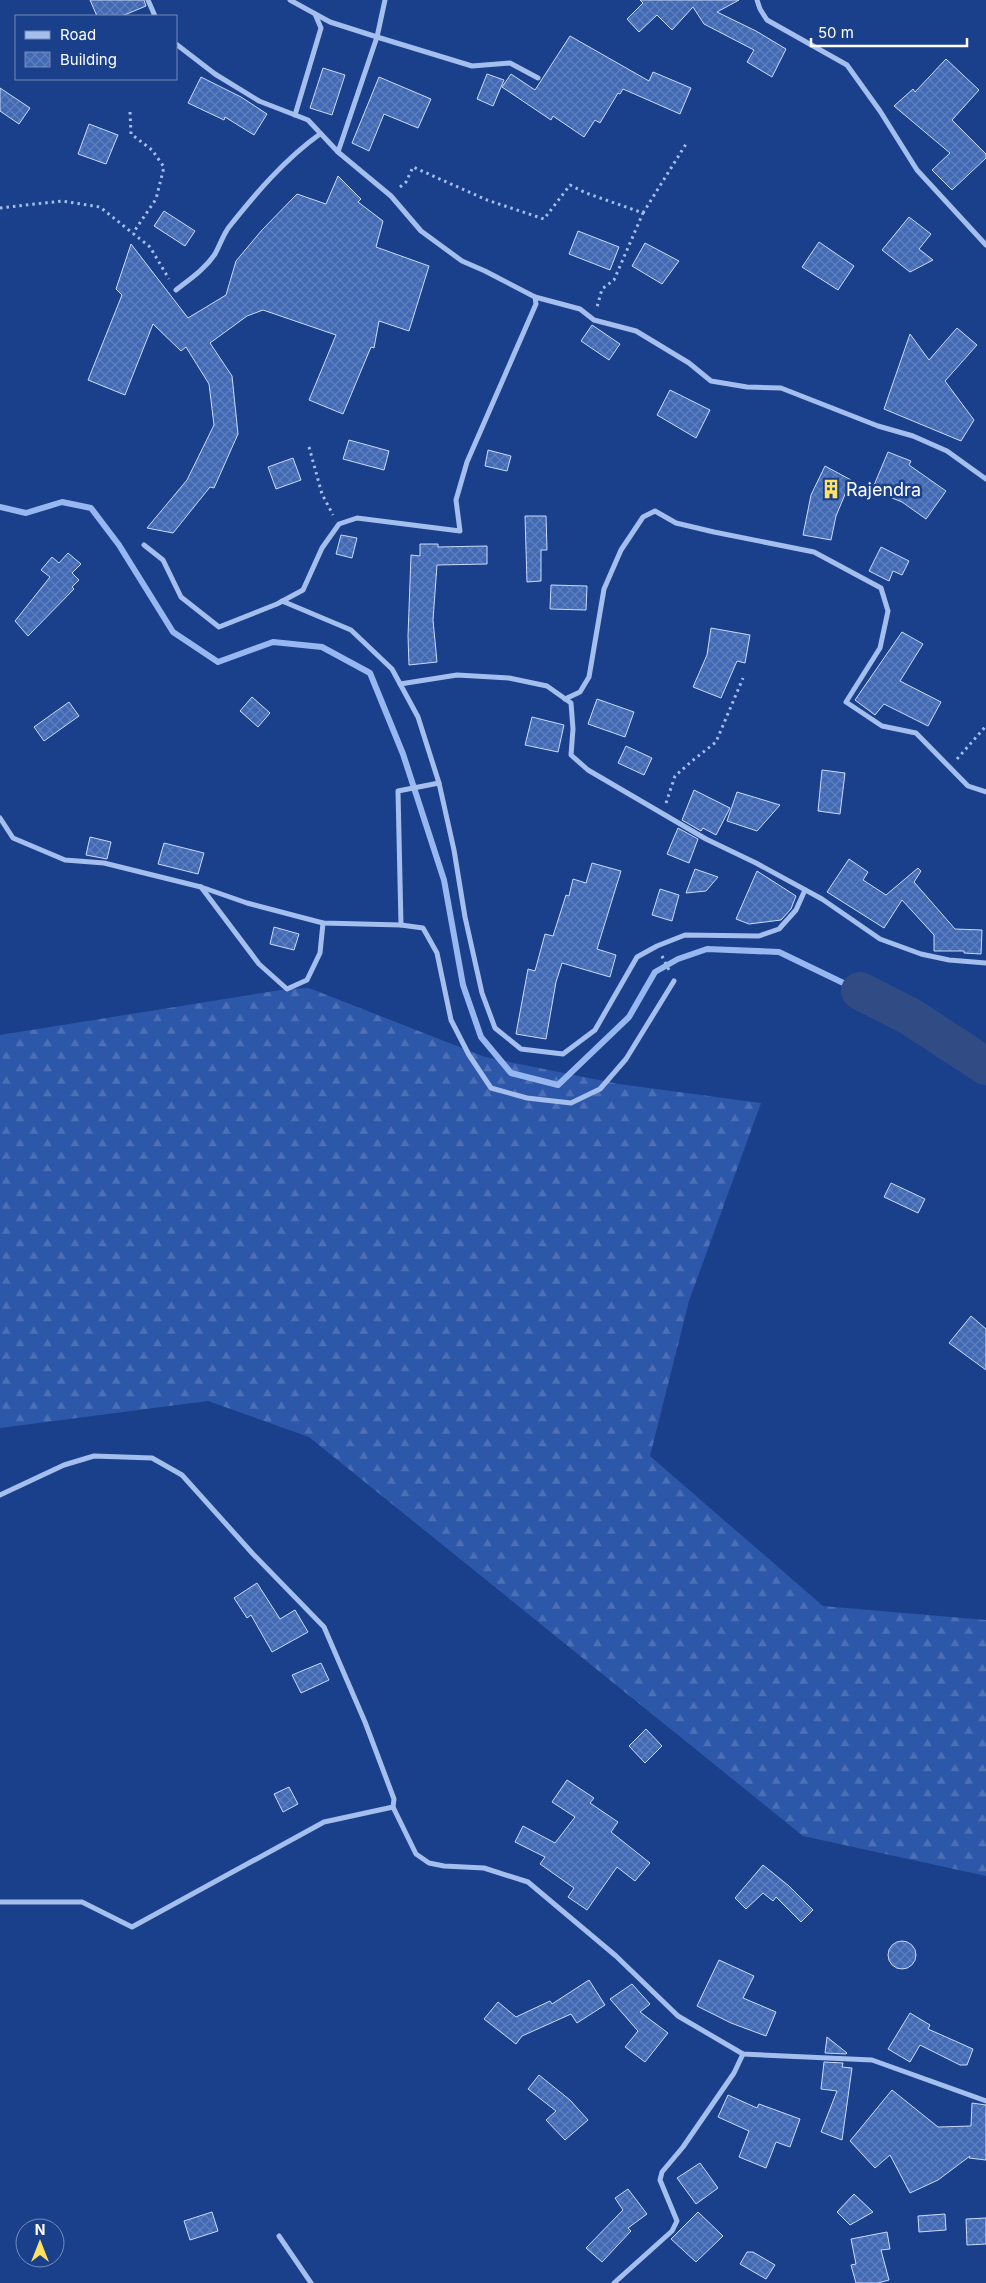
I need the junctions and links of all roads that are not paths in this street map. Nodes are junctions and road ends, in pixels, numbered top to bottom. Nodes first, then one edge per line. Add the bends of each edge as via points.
1 (148, 0) edge
2 (290, 0) edge
3 (385, 0) edge
4 (757, 0) edge
5 (314, 13) junction
6 (155, 15) edge
7 (377, 37) junction
8 (178, 46) edge
9 (538, 78) dead end
10 (295, 115) junction
11 (320, 134) junction
12 (338, 152) junction
13 (986, 245) edge
14 (176, 290) road end
15 (535, 297) junction
16 (986, 479) edge
17 (144, 545) dead end
18 (282, 601) junction
19 (400, 684) junction
20 (565, 699) junction
21 (439, 783) junction
22 (986, 792) edge
23 (0, 818) edge
24 (201, 887) junction
25 (804, 890) junction
26 (323, 923) junction
27 (401, 926) junction
28 (986, 963) edge
29 (674, 981) road end
30 (0, 1495) edge
31 (393, 1808) junction
32 (0, 1902) edge
33 (743, 2054) junction
34 (986, 2101) edge
35 (279, 2236) dead end
36 (311, 2283) edge
37 (614, 2283) edge

1 - 6 street
2 - 5 street
3 - 7 street
4 - 13 street via 767,20 847,65 917,170
5 - 7 street via 330,22
5 - 10 street via 321,28
7 - 9 street via 472,66 510,62
7 - 12 street
8 - 10 street via 215,74 260,101
10 - 11 street via 308,120
11 - 12 street
11 - 14 street via 299,149 254,196 228,228 202,270
12 - 15 street via 391,196 421,231 437,244 462,262
15 - 16 street via 580,309 594,320 636,332 689,363 711,381 781,388 939,448
15 - 18 street via 536,304 467,462 456,500 460,531 357,518 339,524 322,548 303,590
17 - 18 street via 163,560 180,597 219,627
18 - 19 street via 351,630 392,669
19 - 20 street via 457,675 509,678 547,686
19 - 21 street via 418,716
20 - 22 street via 580,692 589,677 604,589 621,550 643,517 655,511 676,523 814,552 881,588 888,611 880,648 846,702 882,726 916,733 968,786
20 - 25 street via 571,703 571,755 588,770 706,839
21 - 25 street via 482,993 494,1028 521,1049 563,1054 595,1030 637,957 685,935 759,936 779,929 796,910
21 - 27 street via 398,791
23 - 24 street via 13,838 65,860 104,863
24 - 26 street
24 - 26 street via 259,964 287,989 307,980 320,953
25 - 28 street via 880,939 921,954
26 - 27 street
27 - 29 street via 423,928 437,953 451,1020 491,1088 527,1098 571,1103 600,1089 626,1059
30 - 31 street via 64,1465 94,1456 152,1458 182,1475 324,1627 365,1722 394,1799
31 - 32 street via 324,1822 132,1927 82,1902
31 - 33 street via 416,1854 444,1866 484,1868 528,1882 616,1956 678,2016
33 - 34 street via 872,2060
33 - 37 street via 734,2073 662,2172 660,2180 677,2221 672,2231
35 - 36 street

